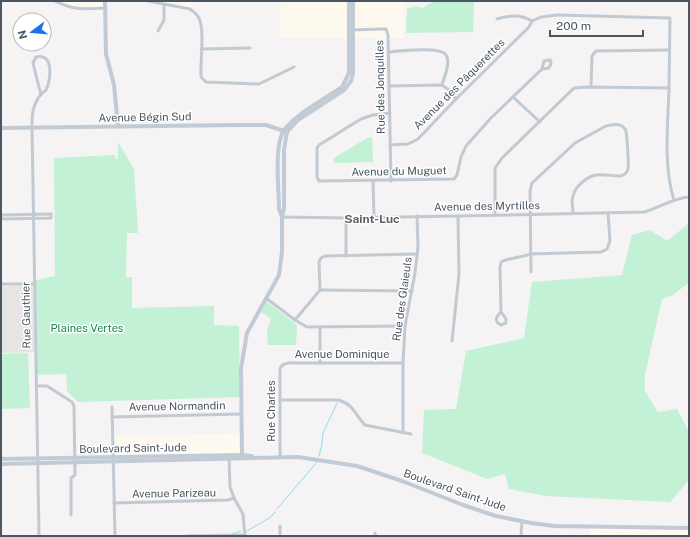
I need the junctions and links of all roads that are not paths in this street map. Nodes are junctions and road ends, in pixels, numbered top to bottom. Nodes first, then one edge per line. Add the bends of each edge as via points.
1 (55, 1) edge
2 (105, 1) edge
3 (148, 1) edge
4 (349, 1) edge
5 (353, 1) edge
6 (164, 5) junction
7 (105, 8) junction
8 (497, 18) dead end
9 (532, 21) junction
10 (351, 30) junction
11 (158, 31) dead end
12 (250, 48) dead end
13 (201, 49) junction
14 (669, 50) junction
15 (389, 52) junction
16 (294, 67) dead end
17 (542, 69) dead end
18 (442, 85) junction
19 (389, 86) junction
20 (591, 87) junction
21 (668, 88) junction
22 (41, 95) junction
23 (513, 97) junction
24 (456, 99) junction
25 (390, 113) junction
26 (540, 122) junction
27 (118, 126) junction
28 (32, 127) junction
29 (1, 128) edge
30 (285, 132) junction
31 (390, 145) junction
32 (373, 181) junction
33 (391, 181) junction
34 (689, 197) edge
35 (674, 200) junction
36 (573, 212) junction
37 (608, 213) junction
38 (33, 214) junction
39 (530, 214) junction
40 (1, 215) edge
41 (495, 215) junction
42 (417, 216) junction
43 (458, 216) junction
44 (282, 217) junction
45 (374, 217) junction
46 (34, 218) junction
47 (346, 218) junction
48 (1, 219) edge
49 (417, 254) junction
50 (530, 254) junction
51 (346, 256) junction
52 (531, 272) dead end
53 (1, 284) edge
54 (35, 284) junction
55 (320, 290) junction
56 (412, 291) junction
57 (266, 298) junction
58 (501, 312) dead end
59 (295, 320) junction
60 (405, 326) junction
61 (320, 327) junction
62 (452, 341) dead end
63 (320, 363) junction
64 (403, 363) junction
65 (281, 366) joint
66 (36, 386) junction
67 (280, 400) junction
68 (112, 406) dead end
69 (242, 414) junction
70 (112, 417) junction
71 (403, 432) junction
72 (411, 434) dead end
73 (280, 456) junction
74 (229, 457) junction
75 (242, 457) junction
76 (1, 459) edge
77 (75, 460) junction
78 (113, 460) junction
79 (37, 461) junction
80 (1, 464) edge
81 (234, 498) junction
82 (114, 503) junction
83 (71, 515) dead end
84 (522, 521) junction
85 (280, 526) dead end
86 (689, 528) edge
87 (245, 535) edge
88 (39, 536) edge
89 (115, 536) edge
90 (186, 536) edge
91 (205, 536) edge
92 (280, 536) edge
93 (521, 536) edge

1 - 7 street via 77,9
2 - 7 street
3 - 6 street
4 - 10 street
5 - 10 street
6 - 11 street via 164,20
6 - 13 street via 195,12 201,26
7 - 27 street via 106,54 114,85
8 - 9 street via 515,15
9 - 14 street via 541,17 562,15 670,18
9 - 24 street, Avenue des Pâquerettes via 529,27
10 - 15 street, Rue des Jonquilles via 386,30
10 - 30 street via 349,73 345,83 296,118
12 - 13 street
13 - 16 street via 201,76 210,83 259,84
14 - 20 street via 596,51 592,56
14 - 21 street
15 - 18 street via 442,51 448,59 448,66
15 - 19 street, Rue des Jonquilles
17 - 23 street, Avenue du Muguet
18 - 19 street
18 - 24 street
19 - 25 street, Rue des Jonquilles
20 - 21 street
20 - 26 street via 574,88
21 - 35 street via 668,169
22 - 22 street, Rue Gauthier via 46,90 50,69 49,61 40,56 33,62
22 - 28 street, Rue Gauthier via 33,111
23 - 26 street
23 - 33 street, Avenue du Muguet via 466,146 460,157 458,175 454,179
24 - 31 street, Avenue des Pâquerettes via 418,139 408,144
25 - 31 street, Rue des Jonquilles
25 - 32 street, Avenue du Muguet via 361,119 316,148 316,177 319,181
26 - 41 street via 495,168
27 - 28 street, Avenue Bégin Sud
27 - 30 street, Avenue Bégin Sud via 266,125
28 - 29 street, Avenue Bégin Sud
28 - 38 street, Rue Gauthier
30 - 44 street via 278,150 279,209
31 - 33 street, Rue des Jonquilles
32 - 33 street, Avenue du Muguet
32 - 45 street
34 - 35 street, Avenue des Myrtilles
35 - 37 street, Avenue des Myrtilles via 644,212
36 - 37 street, Avenue des Myrtilles
36 - 39 street, Avenue des Myrtilles
36 - 39 street via 572,197 582,182 596,175 621,176 626,172 627,138 623,126 606,126 567,149 532,183
37 - 50 street via 610,241 607,249 601,252
38 - 40 street
38 - 46 street, Rue Gauthier
38 - 46 street via 51,214 51,218
39 - 41 street, Avenue des Myrtilles
39 - 50 street
41 - 43 street, Avenue des Myrtilles
42 - 43 street, Avenue des Myrtilles
42 - 45 street, Avenue des Myrtilles
42 - 49 street, Rue des Glaieuls
43 - 62 street via 459,274
44 - 47 street, Avenue des Myrtilles
44 - 57 street via 279,275
45 - 47 street, Avenue des Myrtilles
46 - 48 street
46 - 54 street, Rue Gauthier
47 - 51 street
49 - 51 street
49 - 56 street, Rue des Glaieuls
50 - 52 street
50 - 58 street via 501,262
51 - 55 street via 321,258
53 - 54 street
54 - 66 street, Rue Gauthier
55 - 56 street
55 - 59 street
56 - 60 street, Rue des Glaieuls
57 - 59 street
57 - 69 street via 247,333 241,368
59 - 61 street via 307,327
60 - 61 street
60 - 64 street, Rue des Glaieuls
61 - 63 street
63 - 64 street, Avenue Dominique
63 - 65 street, Avenue Dominique via 285,363
64 - 71 street, Rue des Glaieuls
65 - 67 street, Rue Charles
66 - 77 street via 47,386 72,402
66 - 79 street, Rue Gauthier
67 - 71 street via 338,400 349,405 365,425
67 - 73 street, Rue Charles
68 - 70 street
69 - 70 street, Avenue Normandin
69 - 75 street
70 - 78 street
71 - 72 street
73 - 75 street, Boulevard Saint-Jude
73 - 84 street, Boulevard Saint-Jude via 357,466 496,516
74 - 75 street, Boulevard Saint-Jude
74 - 78 street, Boulevard Saint-Jude
74 - 81 street via 230,487
76 - 79 street, Boulevard Saint-Jude
77 - 78 street, Boulevard Saint-Jude
77 - 79 street, Boulevard Saint-Jude
77 - 83 street via 75,475 71,478
78 - 82 street
79 - 80 street, Boulevard Saint-Jude
79 - 88 street, Rue Gauthier
81 - 82 street, Avenue Parizeau
81 - 87 street via 243,514
82 - 89 street
84 - 86 street, Boulevard Saint-Jude via 554,526
84 - 93 street
85 - 92 street
87 - 91 street
90 - 91 street

